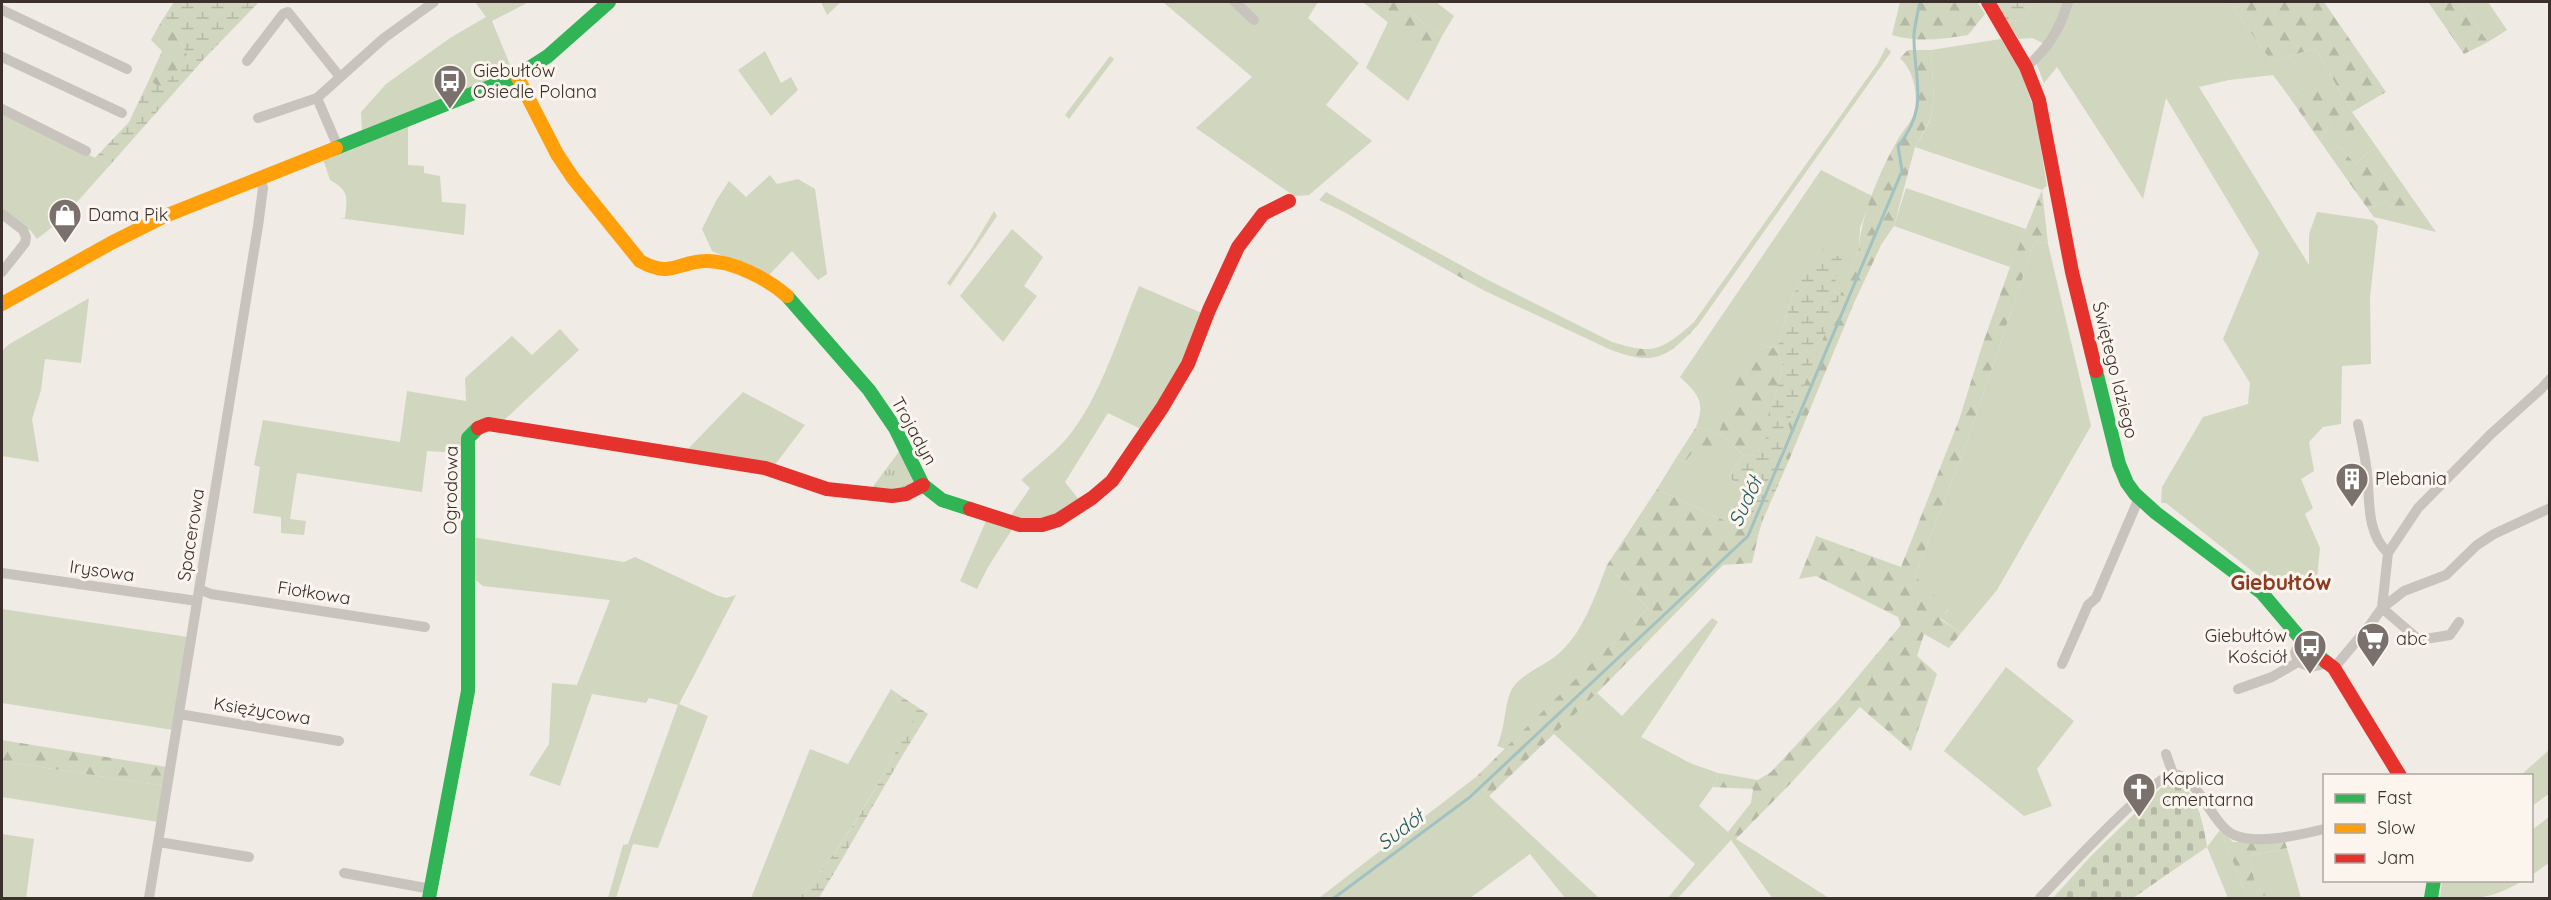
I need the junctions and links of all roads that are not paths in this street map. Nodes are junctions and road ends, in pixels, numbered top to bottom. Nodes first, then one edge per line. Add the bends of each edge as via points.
1 (431, 2) edge
2 (609, 2) edge
3 (1236, 2) edge
4 (1988, 2) edge
5 (2068, 2) edge
6 (2, 10) edge
7 (1254, 20) dead end
8 (2, 57) edge
9 (247, 60) dead end
10 (2026, 67) junction
11 (127, 69) dead end
12 (517, 76) junction
13 (340, 77) junction
14 (317, 98) junction
15 (2, 109) edge
16 (122, 113) dead end
17 (258, 118) dead end
18 (338, 147) junction
19 (86, 151) dead end
20 (260, 177) junction
21 (1289, 201) dead end
22 (2, 214) edge
23 (2, 272) edge
24 (2, 304) edge
25 (2550, 379) edge
26 (2358, 424) dead end
27 (923, 486) junction
28 (2139, 498) junction
29 (2550, 508) edge
30 (2388, 554) junction
31 (2, 573) edge
32 (199, 589) junction
33 (197, 602) junction
34 (2382, 608) junction
35 (2459, 622) dead end
36 (425, 627) dead end
37 (2301, 639) junction
38 (2298, 662) junction
39 (2062, 664) dead end
40 (2331, 665) junction
41 (2238, 689) dead end
42 (179, 714) junction
43 (339, 741) dead end
44 (2166, 754) dead end
45 (2390, 760) junction
46 (2173, 774) junction
47 (2386, 774) edge
48 (2399, 774) edge
49 (2323, 830) edge
50 (159, 842) junction
51 (249, 857) dead end
52 (344, 873) dead end
53 (2434, 882) edge
54 (430, 894) edge
55 (149, 898) edge
56 (2040, 898) edge
57 (2431, 898) edge

1 - 13 street
2 - 12 street via 543,60
3 - 7 street
4 - 10 street, Świętego Idziego
5 - 10 street via 2057,32
6 - 11 street
8 - 16 street
9 - 13 street via 288,12
10 - 28 street, Świętego Idziego via 2042,112 2072,272 2110,429 2123,474
12 - 18 street
12 - 27 street, Trojadyn via 557,154 640,261 663,271 704,260 719,262 786,294 869,390 896,428
13 - 14 street
14 - 17 street
14 - 18 street
15 - 19 street
18 - 20 street
20 - 24 street via 129,234
20 - 32 street, Spacerowa via 258,226
21 - 27 street, Trojadyn via 1263,214 1238,247 1188,364 1112,481 1092,498 1058,520 1028,525 942,500
22 - 23 street via 27,237
25 - 30 street via 2418,508
26 - 30 street via 2371,523
27 - 54 street, Ogrodowa via 892,496 827,489 765,468 488,424 476,429 468,438 468,691
28 - 37 street, Świętego Idziego via 2262,593
28 - 39 street via 2096,598 2088,605
29 - 34 street via 2494,534 2446,575 2404,591
30 - 34 street
31 - 33 street, Irysowa
32 - 33 street, Spacerowa
32 - 36 street, Fiołkowa
33 - 42 street, Spacerowa
34 - 35 street via 2419,640 2450,634
34 - 40 street
37 - 38 street via 2295,653
37 - 40 street, Świętego Idziego
38 - 40 street via 2310,667
38 - 41 street via 2272,677
40 - 45 street, Świętego Idziego
42 - 43 street, Księżycowa
42 - 50 street, Spacerowa
44 - 46 street
45 - 47 street
45 - 48 street, Świętego Idziego
46 - 49 street via 2184,778 2231,834 2249,839
46 - 56 street via 2163,777 2140,798
50 - 51 street
50 - 55 street, Spacerowa
52 - 54 street
53 - 57 street

